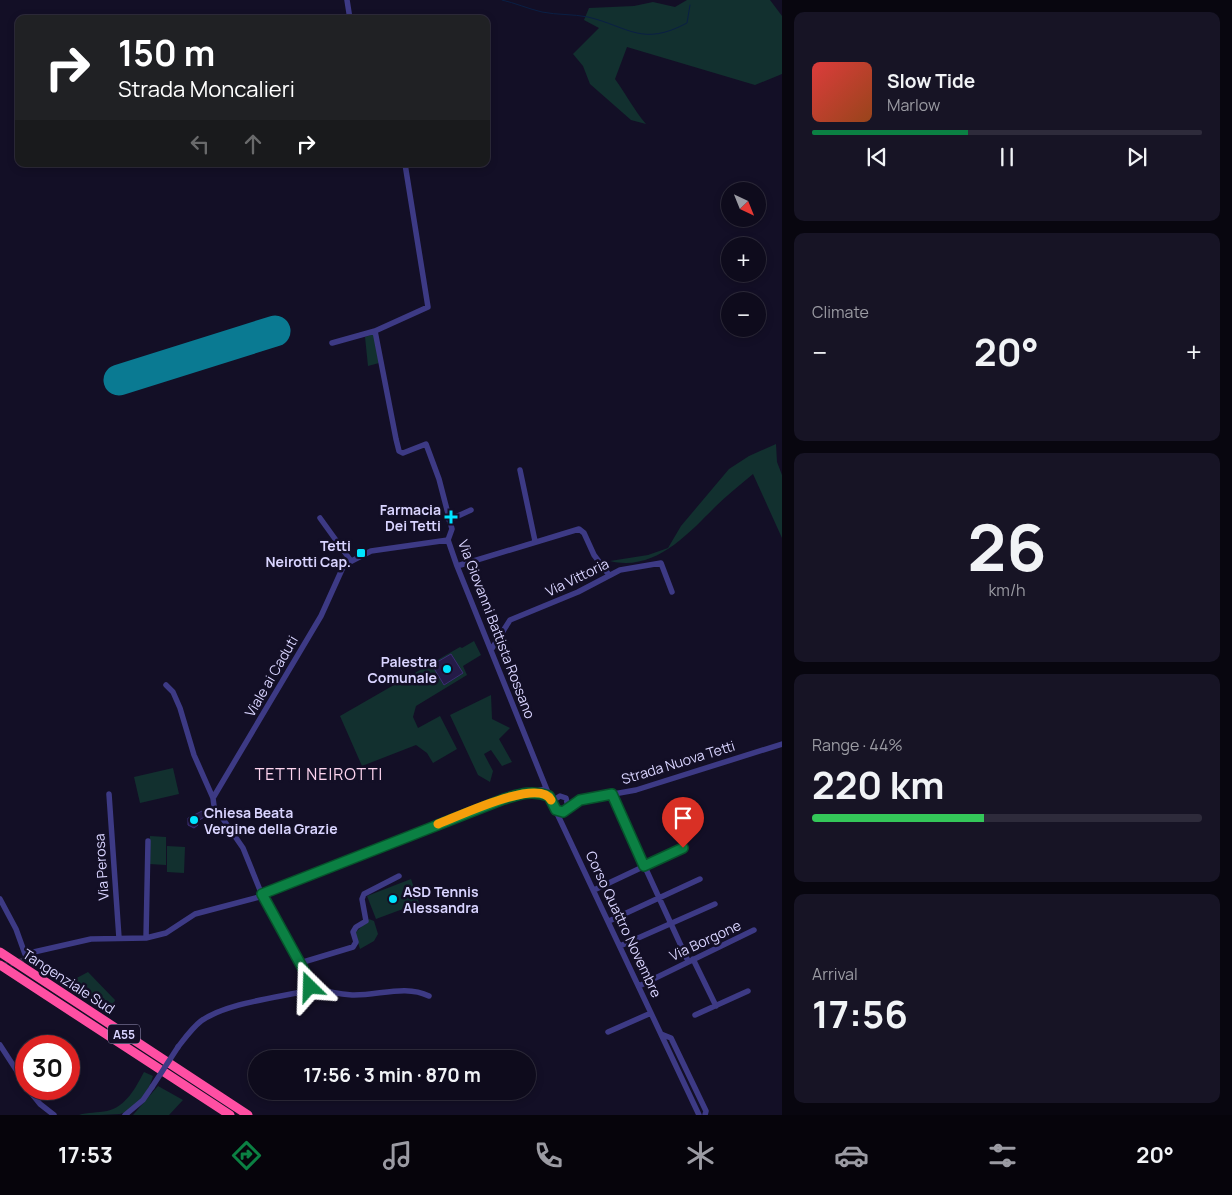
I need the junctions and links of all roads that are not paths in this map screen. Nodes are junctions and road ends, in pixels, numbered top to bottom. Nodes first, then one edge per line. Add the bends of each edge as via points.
1 (346, 0) edge
2 (349, 15) edge
3 (405, 167) edge
4 (375, 331) junction
5 (332, 343) dead end
6 (520, 470) dead end
7 (471, 510) dead end
8 (320, 518) dead end
9 (449, 520) junction
10 (448, 540) junction
11 (535, 540) junction
12 (351, 561) junction
13 (457, 566) junction
14 (609, 575) junction
15 (672, 592) dead end
16 (491, 650) junction
17 (166, 685) dead end
18 (782, 744) edge
19 (545, 789) junction
20 (533, 792) junction
21 (109, 794) dead end
22 (612, 794) junction
23 (549, 796) junction
24 (563, 797) junction
25 (214, 798) junction
26 (580, 800) junction
27 (553, 804) junction
28 (567, 809) junction
29 (558, 812) junction
30 (563, 825) junction
31 (148, 841) dead end
32 (683, 848) dead end
33 (644, 866) junction
34 (399, 876) dead end
35 (700, 879) dead end
36 (594, 890) junction
37 (262, 894) junction
38 (659, 898) junction
39 (0, 899) edge
40 (715, 904) dead end
41 (609, 921) junction
42 (672, 923) junction
43 (754, 930) dead end
44 (119, 938) junction
45 (146, 938) junction
46 (620, 946) junction
47 (50, 949) junction
48 (0, 952) edge
49 (36, 957) tunnel mouth
50 (691, 960) junction
51 (300, 963) junction
52 (0, 965) edge
53 (639, 986) junction
54 (310, 987) junction
55 (748, 991) dead end
56 (429, 996) dead end
57 (716, 1006) junction
58 (651, 1013) junction
59 (695, 1015) dead end
60 (608, 1032) dead end
61 (661, 1034) junction
62 (0, 1045) edge
63 (15, 1068) edge
64 (37, 1100) edge
65 (54, 1115) edge
66 (124, 1115) edge
67 (230, 1115) edge
68 (248, 1115) edge
69 (699, 1115) edge
70 (705, 1115) edge

1 - 2 street
3 - 4 street via 428,308
4 - 5 street
4 - 9 street, Via Giovanni Battista Rossano via 399,451 402,453 426,444
6 - 11 street
7 - 9 street
8 - 12 street
9 - 10 street, Via Giovanni Battista Rossano via 452,529
10 - 12 street via 371,552
10 - 13 street, Via Giovanni Battista Rossano
11 - 13 street
11 - 14 street via 579,529 584,532 594,555
12 - 25 street, Viale ai Caduti via 344,565 321,616
13 - 16 street, Via Giovanni Battista Rossano
14 - 15 street, Via Vittoria via 661,563
14 - 16 street, Via Vittoria via 578,592 510,620
16 - 19 street, Via Giovanni Battista Rossano
17 - 25 street via 180,708 194,755
18 - 22 street, Strada Nuova Tetti via 636,790
19 - 20 street
19 - 23 street, Via Giovanni Battista Rossano
19 - 24 street
20 - 23 street
20 - 37 street via 504,799 421,830
21 - 44 street, Via Perosa
22 - 26 street, Strada Nuova Tetti
22 - 33 street
23 - 27 street, Via Giovanni Battista Rossano
24 - 26 street, Strada Nuova Tetti
24 - 27 street via 556,798
24 - 28 street
25 - 37 street via 218,813 243,848
26 - 28 street, Strada Nuova Tetti
27 - 29 street, Via Giovanni Battista Rossano
28 - 29 street
28 - 30 street
29 - 30 street, Corso Quattro Novembre
30 - 36 street, Corso Quattro Novembre
31 - 45 street
32 - 33 street
33 - 36 street
33 - 38 street
34 - 51 street via 364,894 366,922 353,932 356,942 353,947
35 - 38 street
36 - 41 street, Corso Quattro Novembre
37 - 45 street via 195,914 166,933
37 - 51 street
38 - 41 street
38 - 42 street
39 - 47 street via 25,954
40 - 42 street
41 - 46 street, Corso Quattro Novembre
42 - 46 street
42 - 50 street
43 - 50 street, Via Borgone
44 - 45 street
44 - 47 street via 91,939
46 - 53 street, Corso Quattro Novembre
47 - 49 street
48 - 68 highway, Tangenziale Sud / A55
50 - 53 street, Via Borgone
50 - 57 street
51 - 54 street
52 - 67 highway, Tangenziale Sud / A55
53 - 58 street, Corso Quattro Novembre
54 - 56 street via 353,995 405,990
54 - 66 street, bridge via 306,991 256,1002 200,1022 178,1047 143,1100
55 - 57 street
57 - 59 street
58 - 60 street
58 - 61 street, Corso Quattro Novembre
61 - 69 street, Corso Quattro Novembre
61 - 70 street, Corso Quattro Novembre via 671,1038 706,1111
62 - 63 street
64 - 65 street

